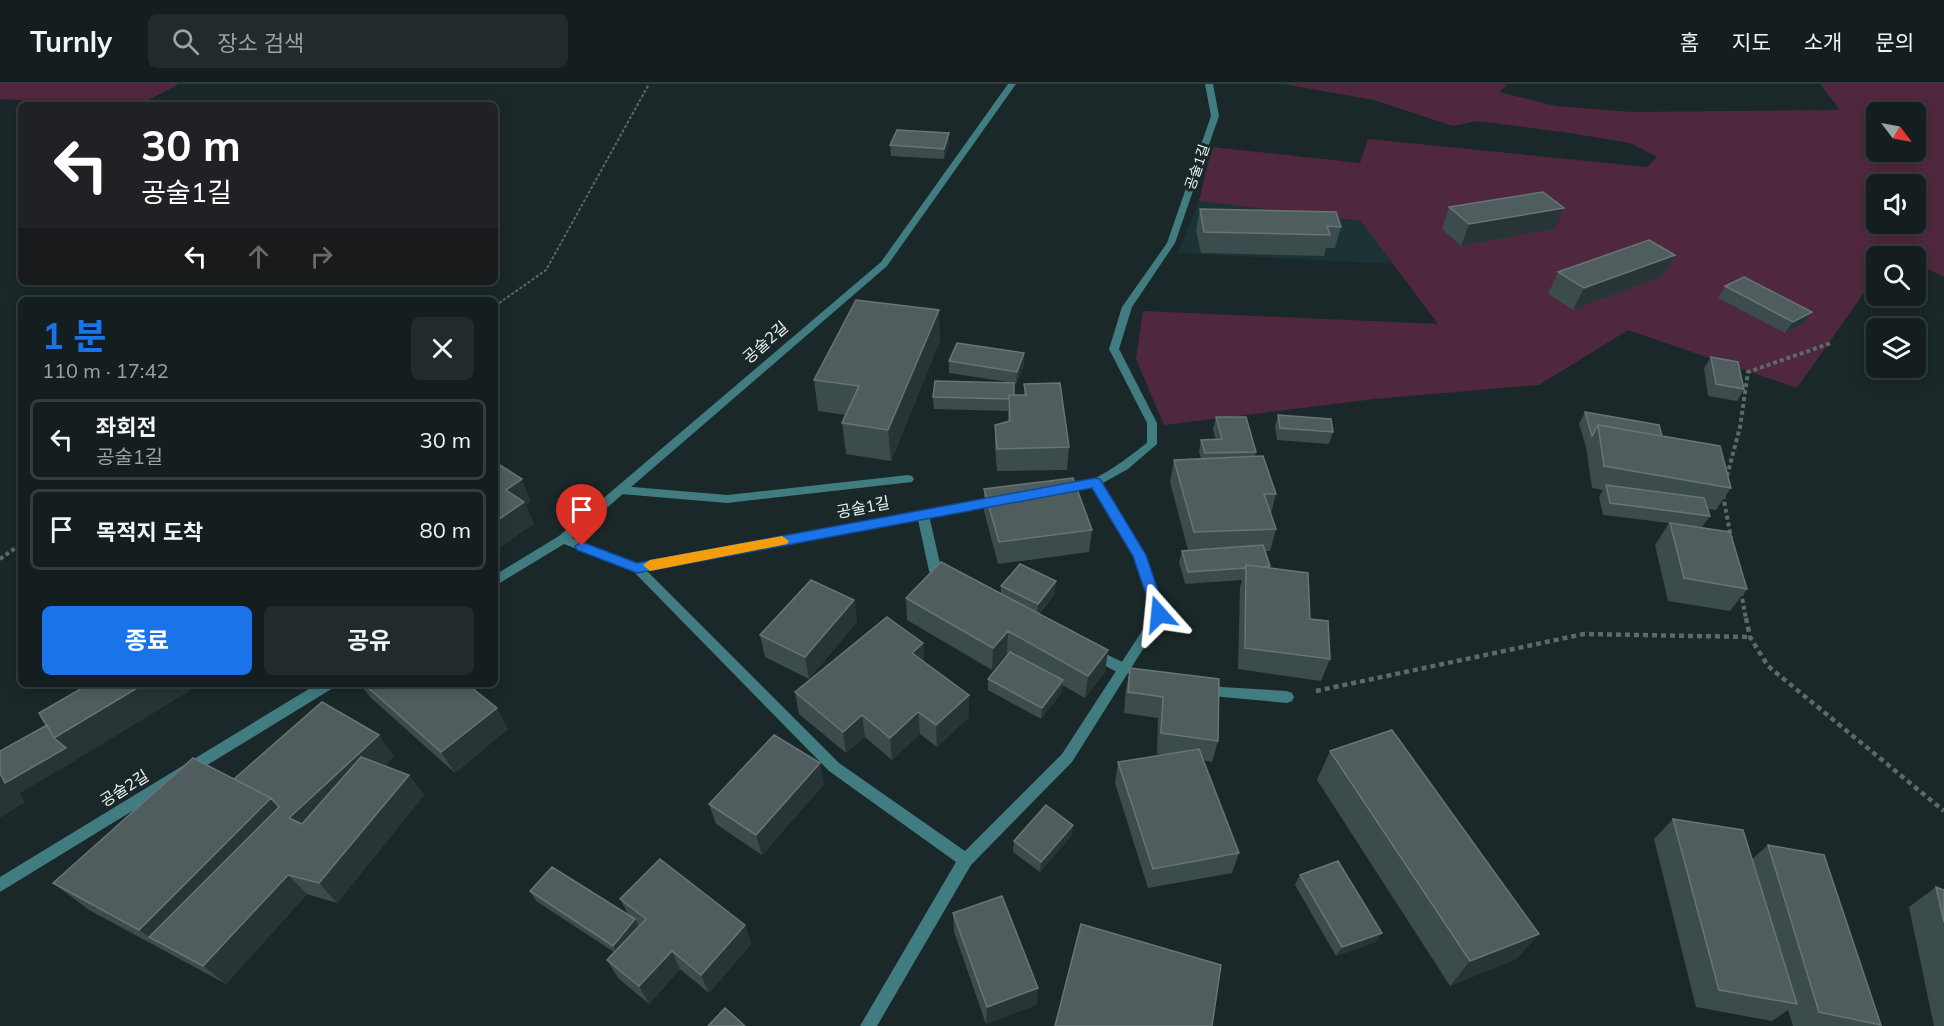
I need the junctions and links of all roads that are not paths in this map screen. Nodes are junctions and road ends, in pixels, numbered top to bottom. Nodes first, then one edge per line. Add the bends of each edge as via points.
1 (1012, 84) edge
2 (1209, 84) edge
3 (908, 479) dead end
4 (1095, 483) junction
5 (621, 490) junction
6 (1050, 491) edge
7 (1015, 497) edge
8 (923, 514) junction
9 (563, 539) junction
10 (637, 568) junction
11 (498, 579) edge
12 (956, 581) edge
13 (1078, 646) edge
14 (1129, 670) junction
15 (1190, 684) edge
16 (323, 687) edge
17 (1287, 697) road end
18 (966, 860) junction
19 (0, 885) edge
20 (868, 1026) edge

1 - 5 street, 공술2길 via 884,264
2 - 4 street, 공술1길 via 1215,116 1171,243 1127,307 1114,349 1152,423 1152,444
3 - 5 street via 727,499
4 - 6 street, 공술1길
4 - 14 street via 1139,555 1159,614
5 - 9 street, 공술2길
7 - 8 street, 공술1길
8 - 10 street, 공술1길
8 - 12 street via 936,570
9 - 10 street
9 - 11 street, 공술2길
10 - 18 street via 834,767
13 - 14 street
14 - 18 street via 1067,758
15 - 17 street via 1222,692
16 - 19 street, 공술2길
18 - 20 street

